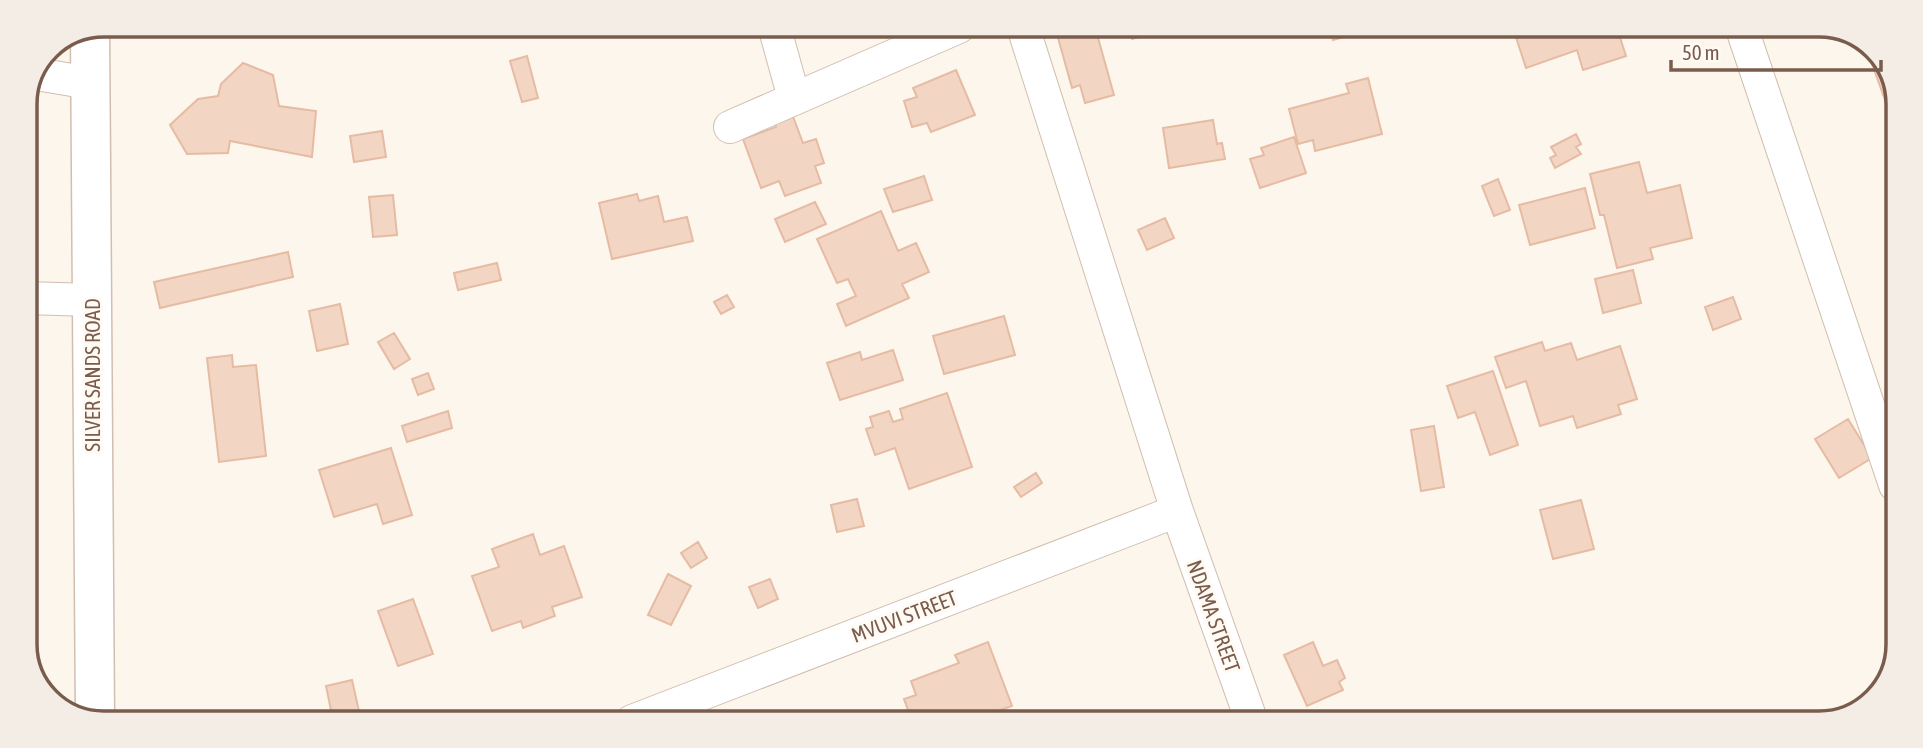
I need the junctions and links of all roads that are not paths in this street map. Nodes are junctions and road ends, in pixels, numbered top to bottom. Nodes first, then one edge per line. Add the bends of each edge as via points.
1 (777, 37) edge
2 (937, 37) edge
3 (1026, 37) edge
4 (1745, 37) edge
5 (90, 38) edge
6 (44, 75) edge
7 (90, 83) junction
8 (794, 98) junction
9 (730, 127) dead end
10 (37, 298) edge
11 (91, 300) junction
12 (1886, 458) edge
13 (1177, 511) junction
14 (94, 711) edge
15 (655, 711) edge
16 (1248, 711) edge

1 - 8 street
2 - 8 street
3 - 13 street, NDAMA STREET
4 - 12 street
5 - 7 street, SILVER SANDS ROAD
6 - 7 street
7 - 11 street, SILVER SANDS ROAD
8 - 9 street
10 - 11 street
11 - 14 street, SILVER SANDS ROAD
13 - 15 street, MVUVI STREET
13 - 16 street, NDAMA STREET

